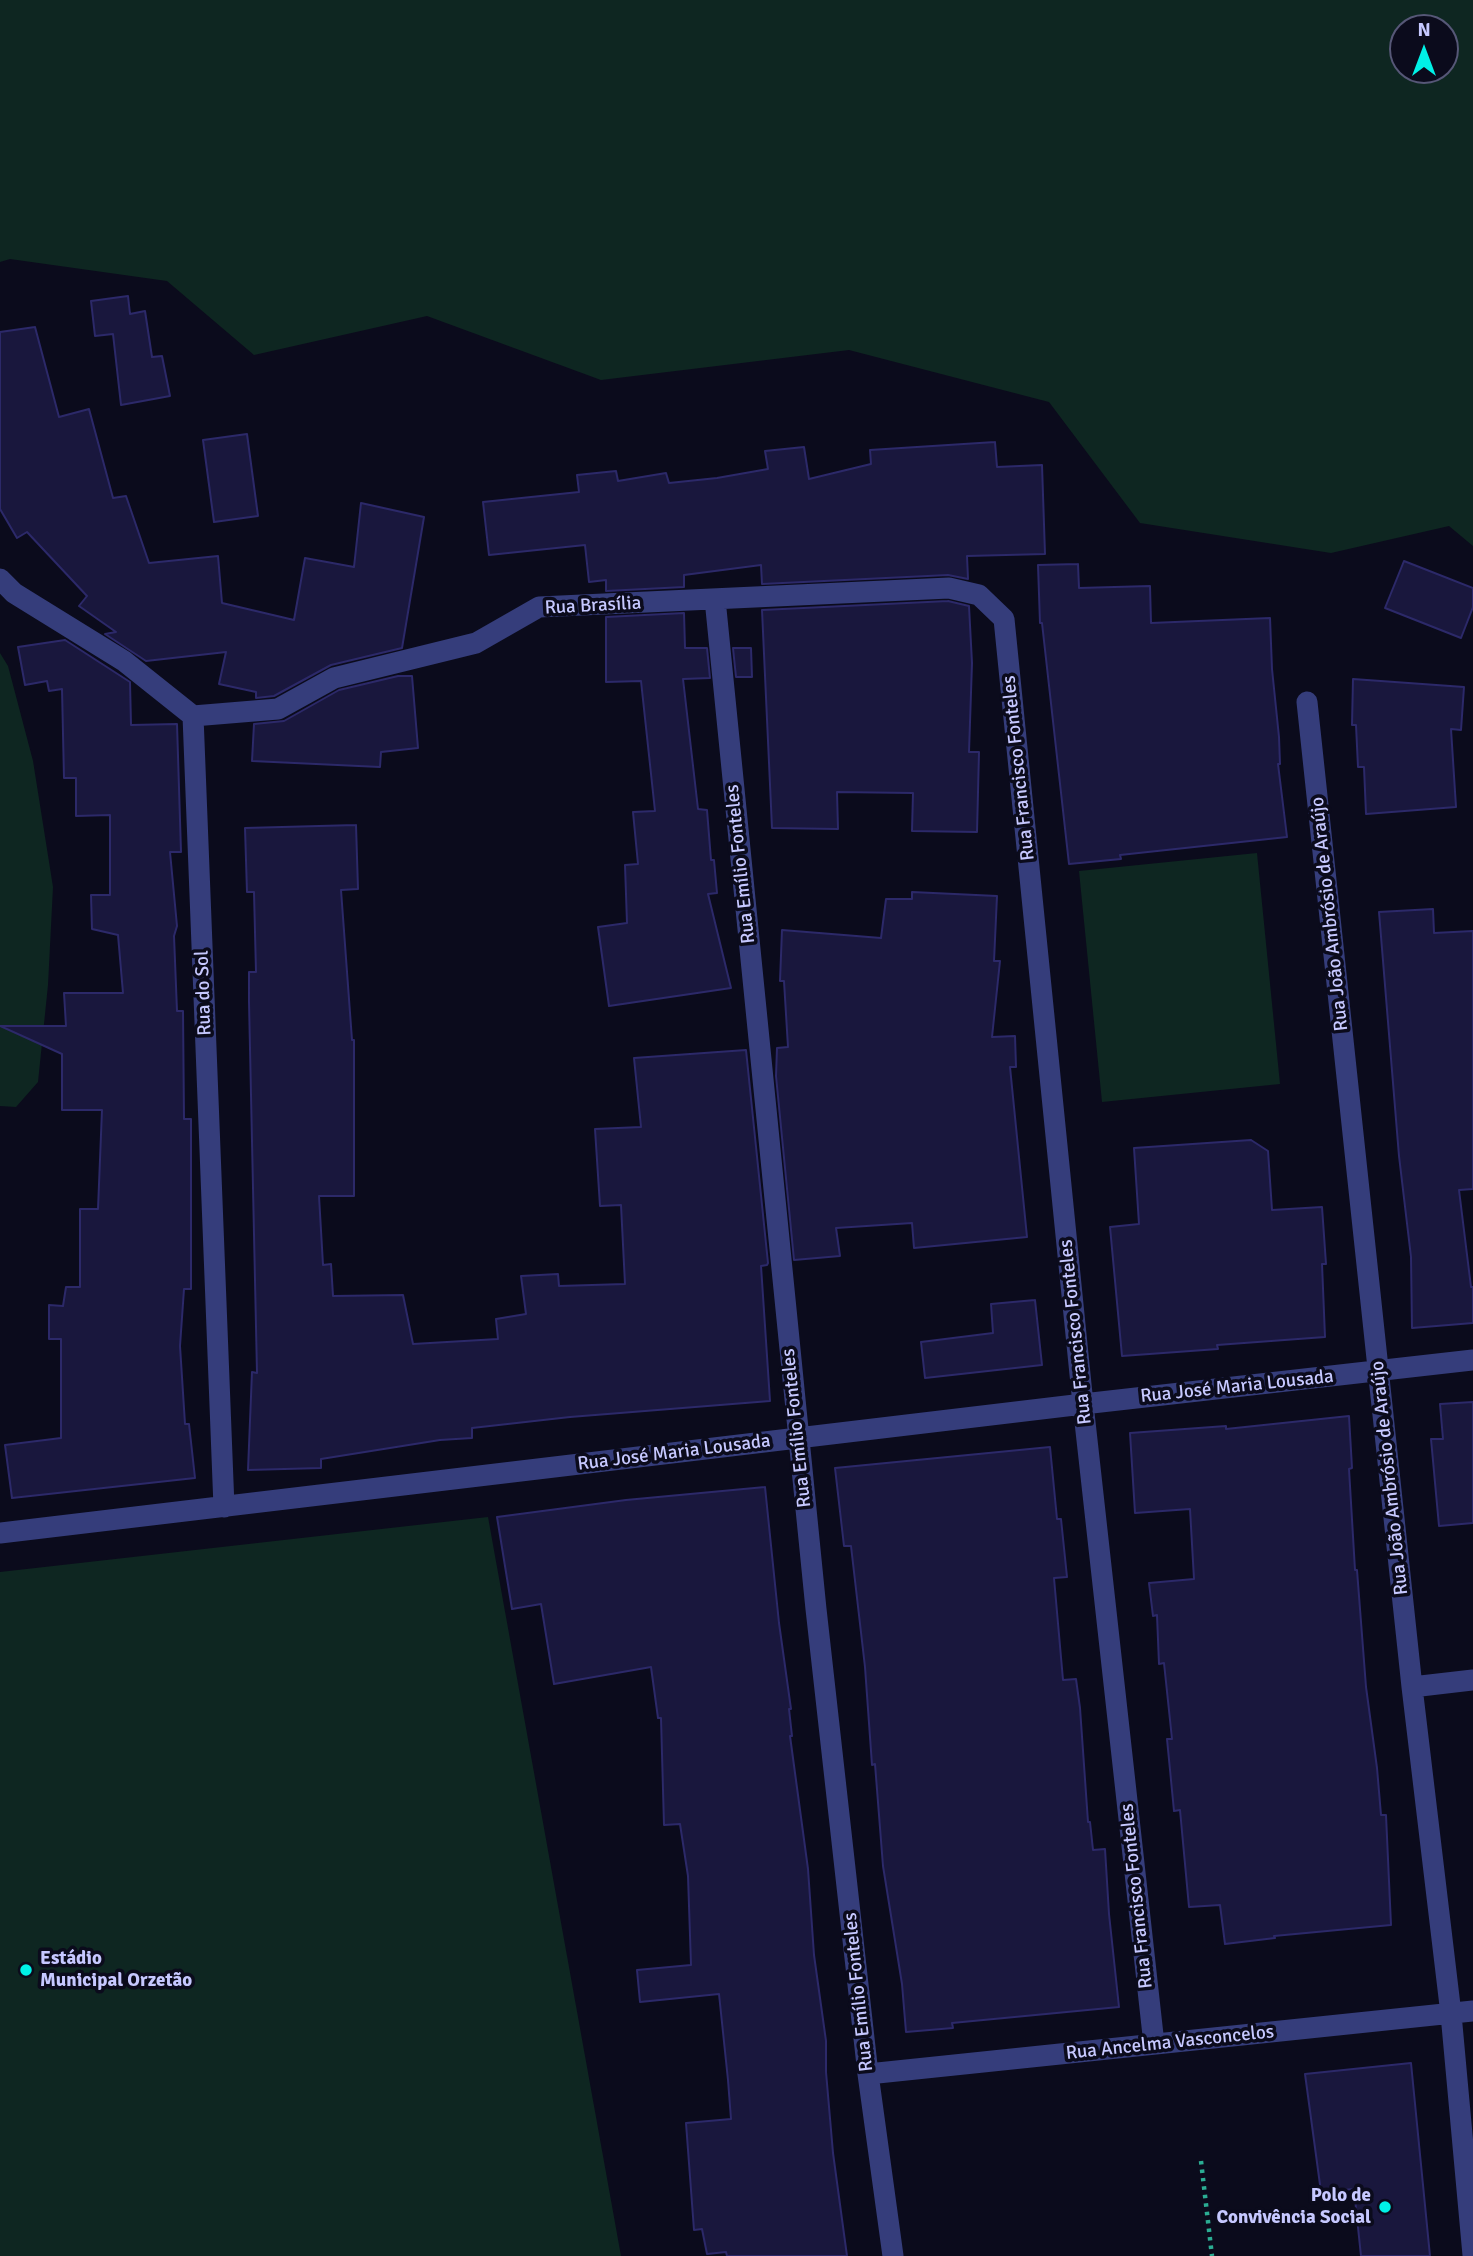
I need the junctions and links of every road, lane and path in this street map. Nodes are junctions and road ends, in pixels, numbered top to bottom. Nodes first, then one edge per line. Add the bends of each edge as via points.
1 (0, 579) edge
2 (715, 599) junction
3 (1004, 619) joint
4 (1307, 702) dead end
5 (193, 716) junction
6 (1473, 1360) edge
7 (1379, 1371) junction
8 (1083, 1404) junction
9 (798, 1438) junction
10 (223, 1507) junction
11 (0, 1533) edge
12 (1473, 1680) edge
13 (1412, 1687) junction
14 (1473, 2011) edge
15 (1451, 2014) junction
16 (1154, 2044) junction
17 (867, 2074) junction
18 (1201, 2161) dead end
19 (1473, 2255) edge
20 (892, 2256) edge
21 (1212, 2256) edge

1 - 5 street via 14,593 124,661
2 - 3 street, Rua Brasília via 949,588 979,595
2 - 5 street, Rua Brasília via 539,607 476,643 334,678 278,709
2 - 9 street, Rua Emílio Fonteles
3 - 8 street, Rua Francisco Fonteles
4 - 7 street, Rua João Ambrósio de Araújo
5 - 10 street, Rua do Sol
6 - 7 street, Rua José Maria Lousada
7 - 8 street, Rua José Maria Lousada
7 - 13 street, Rua João Ambrósio de Araújo
8 - 9 street, Rua José Maria Lousada
8 - 16 street, Rua Francisco Fonteles
9 - 10 street, Rua José Maria Lousada
9 - 17 street, Rua Emílio Fonteles
10 - 11 street, Rua José Maria Lousada
12 - 13 street
13 - 15 street, Rua João Ambrósio de Araújo
14 - 15 street, Rua Ancelma Vasconcelos
15 - 16 street, Rua Ancelma Vasconcelos
15 - 19 street, Rua João Ambrósio de Araújo
16 - 17 street, Rua Ancelma Vasconcelos
17 - 20 street, Rua Emílio Fonteles
18 - 21 path

